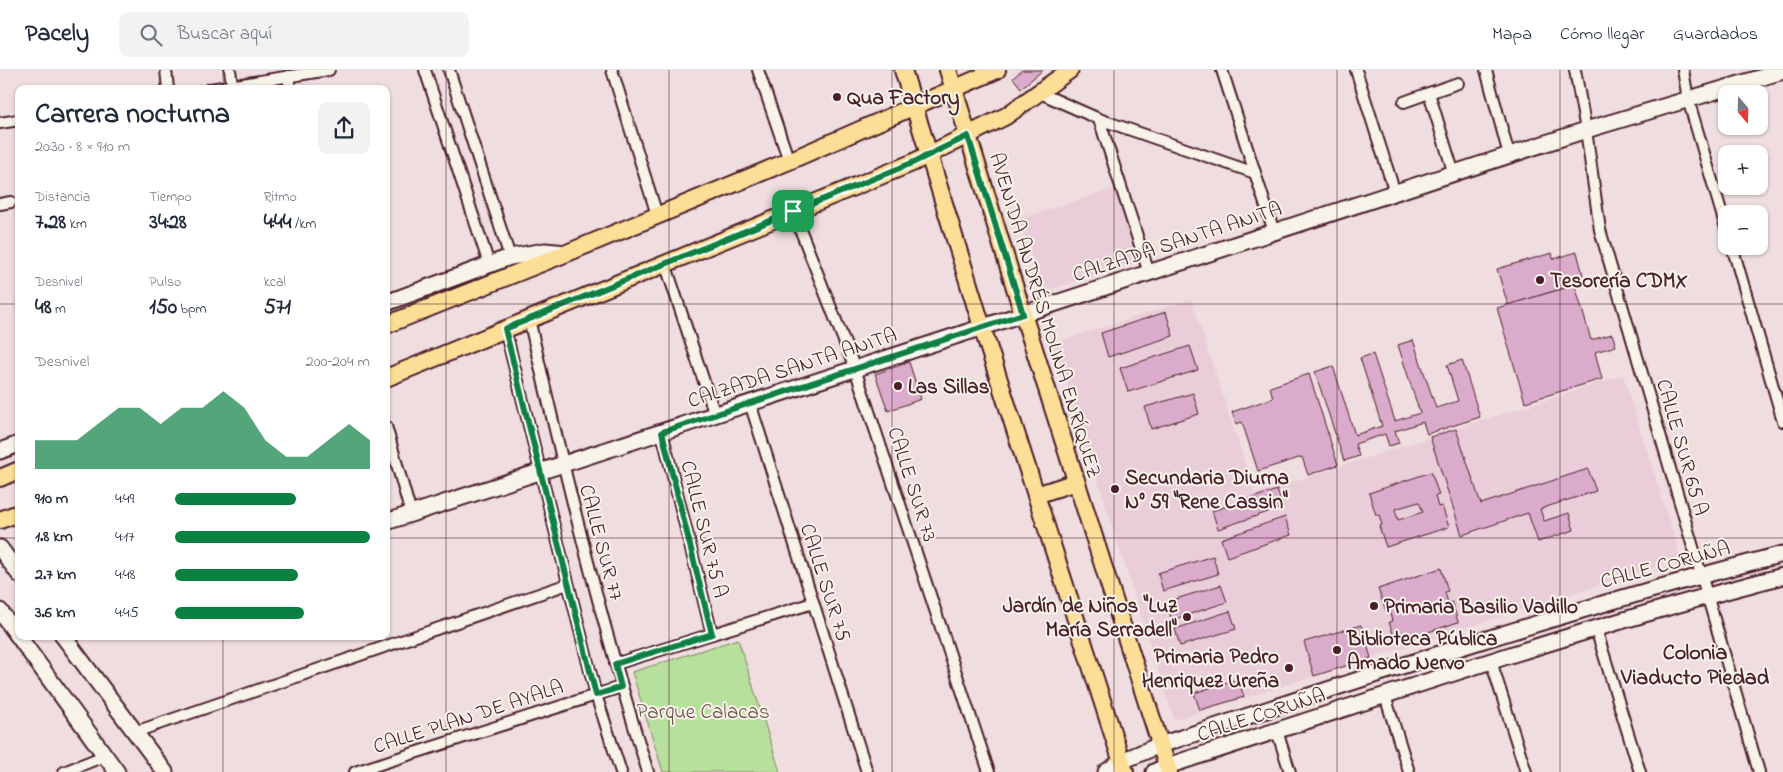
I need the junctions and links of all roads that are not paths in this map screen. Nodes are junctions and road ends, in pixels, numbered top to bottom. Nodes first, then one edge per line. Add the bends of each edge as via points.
1 (166, 70) edge
2 (230, 70) edge
3 (329, 70) edge
4 (425, 70) edge
5 (449, 70) edge
6 (612, 70) edge
7 (758, 70) edge
8 (903, 70) edge
9 (948, 70) edge
10 (996, 70) edge
11 (1070, 70) edge
12 (1222, 70) edge
13 (1356, 70) edge
14 (1486, 70) edge
15 (1575, 70) edge
16 (1683, 70) edge
17 (1783, 71) edge
18 (288, 76) junction
19 (1458, 83) dead end
20 (232, 84) junction
21 (168, 85) edge
22 (228, 85) edge
23 (289, 85) edge
24 (954, 90) junction
25 (1040, 92) junction
26 (1428, 93) junction
27 (1688, 99) junction
28 (1404, 102) dead end
29 (915, 107) junction
30 (1099, 119) junction
31 (15, 121) edge
32 (0, 123) edge
33 (1586, 130) junction
34 (968, 136) junction
35 (930, 154) junction
36 (1509, 155) junction
37 (789, 161) junction
38 (1255, 173) junction
39 (1454, 174) junction
40 (1395, 193) junction
41 (11, 202) dead end
42 (0, 204) edge
43 (1719, 205) edge
44 (793, 211) junction
45 (657, 215) junction
46 (1274, 232) junction
47 (567, 253) junction
48 (1735, 255) edge
49 (510, 257) junction
50 (666, 263) junction
51 (489, 264) junction
52 (1149, 273) junction
53 (390, 301) edge
54 (1023, 314) junction
55 (529, 319) junction
56 (390, 323) edge
57 (982, 327) junction
58 (505, 329) junction
59 (855, 369) junction
60 (390, 376) edge
61 (750, 403) junction
62 (715, 414) junction
63 (1783, 422) edge
64 (662, 432) junction
65 (390, 440) edge
66 (15, 445) edge
67 (0, 451) edge
68 (562, 464) junction
69 (15, 472) edge
70 (540, 472) junction
71 (0, 478) edge
72 (1076, 482) junction
73 (1036, 495) junction
74 (15, 514) edge
75 (411, 514) junction
76 (0, 520) edge
77 (390, 521) edge
78 (0, 548) edge
79 (1783, 554) edge
80 (15, 569) edge
81 (1700, 576) junction
82 (1783, 576) edge
83 (568, 584) junction
84 (1706, 595) junction
85 (814, 603) junction
86 (0, 610) edge
87 (1596, 629) junction
88 (15, 631) edge
89 (712, 634) junction
90 (21, 640) edge
91 (66, 640) edge
92 (1491, 661) junction
93 (615, 664) junction
94 (621, 687) junction
95 (596, 695) junction
96 (1385, 696) junction
97 (1277, 731) junction
98 (135, 732) junction
99 (1160, 745) junction
100 (104, 756) junction
101 (1124, 766) edge
102 (1163, 770) edge
103 (64, 772) edge
104 (116, 772) edge
105 (165, 772) edge
106 (355, 772) edge
107 (621, 772) edge
108 (648, 772) edge
109 (867, 772) edge
110 (989, 772) edge
111 (1106, 772) edge
112 (1290, 772) edge
113 (1409, 772) edge
114 (1526, 772) edge
115 (1640, 772) edge
116 (1759, 772) edge

1 - 21 street
2 - 20 street
3 - 18 street
4 - 51 street
5 - 49 street
6 - 45 street
7 - 37 street
8 - 29 main road
9 - 24 main road, AVENIDA ANDRÉS MOLINA ENRÍQUEZ
10 - 24 main road
11 - 25 main road
12 - 38 street
13 - 40 street
14 - 36 street
15 - 33 street, CALLE SUR 65 A
16 - 27 street
17 - 27 street, CALZADA SANTA ANITA
18 - 20 street
18 - 23 street
19 - 26 street
20 - 22 street
24 - 29 main road
24 - 34 main road, AVENIDA ANDRÉS MOLINA ENRÍQUEZ
25 - 30 street
25 - 34 main road via 1006,116
26 - 28 street
26 - 39 street
27 - 33 street, CALZADA SANTA ANITA
27 - 43 street
29 - 35 main road
29 - 37 main road
30 - 38 street
30 - 52 street
31 - 32 street
33 - 36 street, CALZADA SANTA ANITA
33 - 81 street, CALLE SUR 65 A via 1600,230
34 - 35 main road
34 - 54 main road, AVENIDA ANDRÉS MOLINA ENRÍQUEZ
35 - 44 main road
35 - 57 main road
36 - 39 street, CALZADA SANTA ANITA
37 - 45 main road
38 - 46 street
39 - 40 street, CALZADA SANTA ANITA
40 - 46 street, CALZADA SANTA ANITA
41 - 42 street
44 - 50 main road
44 - 59 street, CALLE SUR 73
45 - 47 main road
46 - 52 street, CALZADA SANTA ANITA
47 - 49 street via 545,251
47 - 56 main road
48 - 63 street
49 - 51 street
50 - 55 main road
50 - 62 street
51 - 53 street
52 - 54 street, CALZADA SANTA ANITA
54 - 57 street, CALZADA SANTA ANITA
54 - 72 main road, AVENIDA ANDRÉS MOLINA ENRÍQUEZ
55 - 58 main road
55 - 68 street, CALLE SUR 77
57 - 59 street, CALZADA SANTA ANITA
57 - 73 main road
58 - 60 main road
58 - 70 street, CALLE SUR 77
59 - 61 street, CALZADA SANTA ANITA
59 - 110 street, CALLE SUR 73
61 - 62 street, CALZADA SANTA ANITA
61 - 85 street, CALLE SUR 75
62 - 64 street, CALZADA SANTA ANITA
64 - 68 street, CALZADA SANTA ANITA
64 - 89 street, CALLE SUR 75 A
65 - 75 street
66 - 67 street
68 - 70 street, CALZADA SANTA ANITA
68 - 93 street, CALLE SUR 77
69 - 71 main road
70 - 75 street, CALZADA SANTA ANITA
70 - 83 street, CALLE SUR 77
72 - 73 main road
72 - 99 main road, AVENIDA ANDRÉS MOLINA ENRÍQUEZ
73 - 101 main road
74 - 76 main road
75 - 77 street, CALZADA SANTA ANITA
78 - 80 street
79 - 81 street, CALLE CORUÑA
81 - 84 street, CALLE SUR 65 A
81 - 99 street, CALLE CORUÑA via 1572,612
82 - 84 street, CALLE CORUÑA
83 - 95 street, CALLE SUR 77
83 - 98 street
84 - 87 street, CALLE CORUÑA
84 - 116 street, CALLE SUR 65 A
85 - 89 street
85 - 109 street, CALLE SUR 75
86 - 88 street
87 - 92 street, CALLE CORUÑA
87 - 115 street
89 - 93 street
90 - 100 street
91 - 98 street
92 - 96 street, CALLE CORUÑA
92 - 114 street
93 - 94 street, CALLE SUR 77
94 - 95 street, CALLE PLAN DE AYALA
94 - 108 street, CALLE SUR 77
95 - 106 street, CALLE PLAN DE AYALA
95 - 107 street, CALLE SUR 77
96 - 97 street, CALLE CORUÑA
96 - 113 street
97 - 102 street, CALLE CORUÑA
97 - 112 street
98 - 105 street
99 - 101 street, CALLE CORUÑA
99 - 102 main road, AVENIDA ANDRÉS MOLINA ENRÍQUEZ
100 - 103 street
100 - 104 street
101 - 111 street, CALLE CORUÑA

